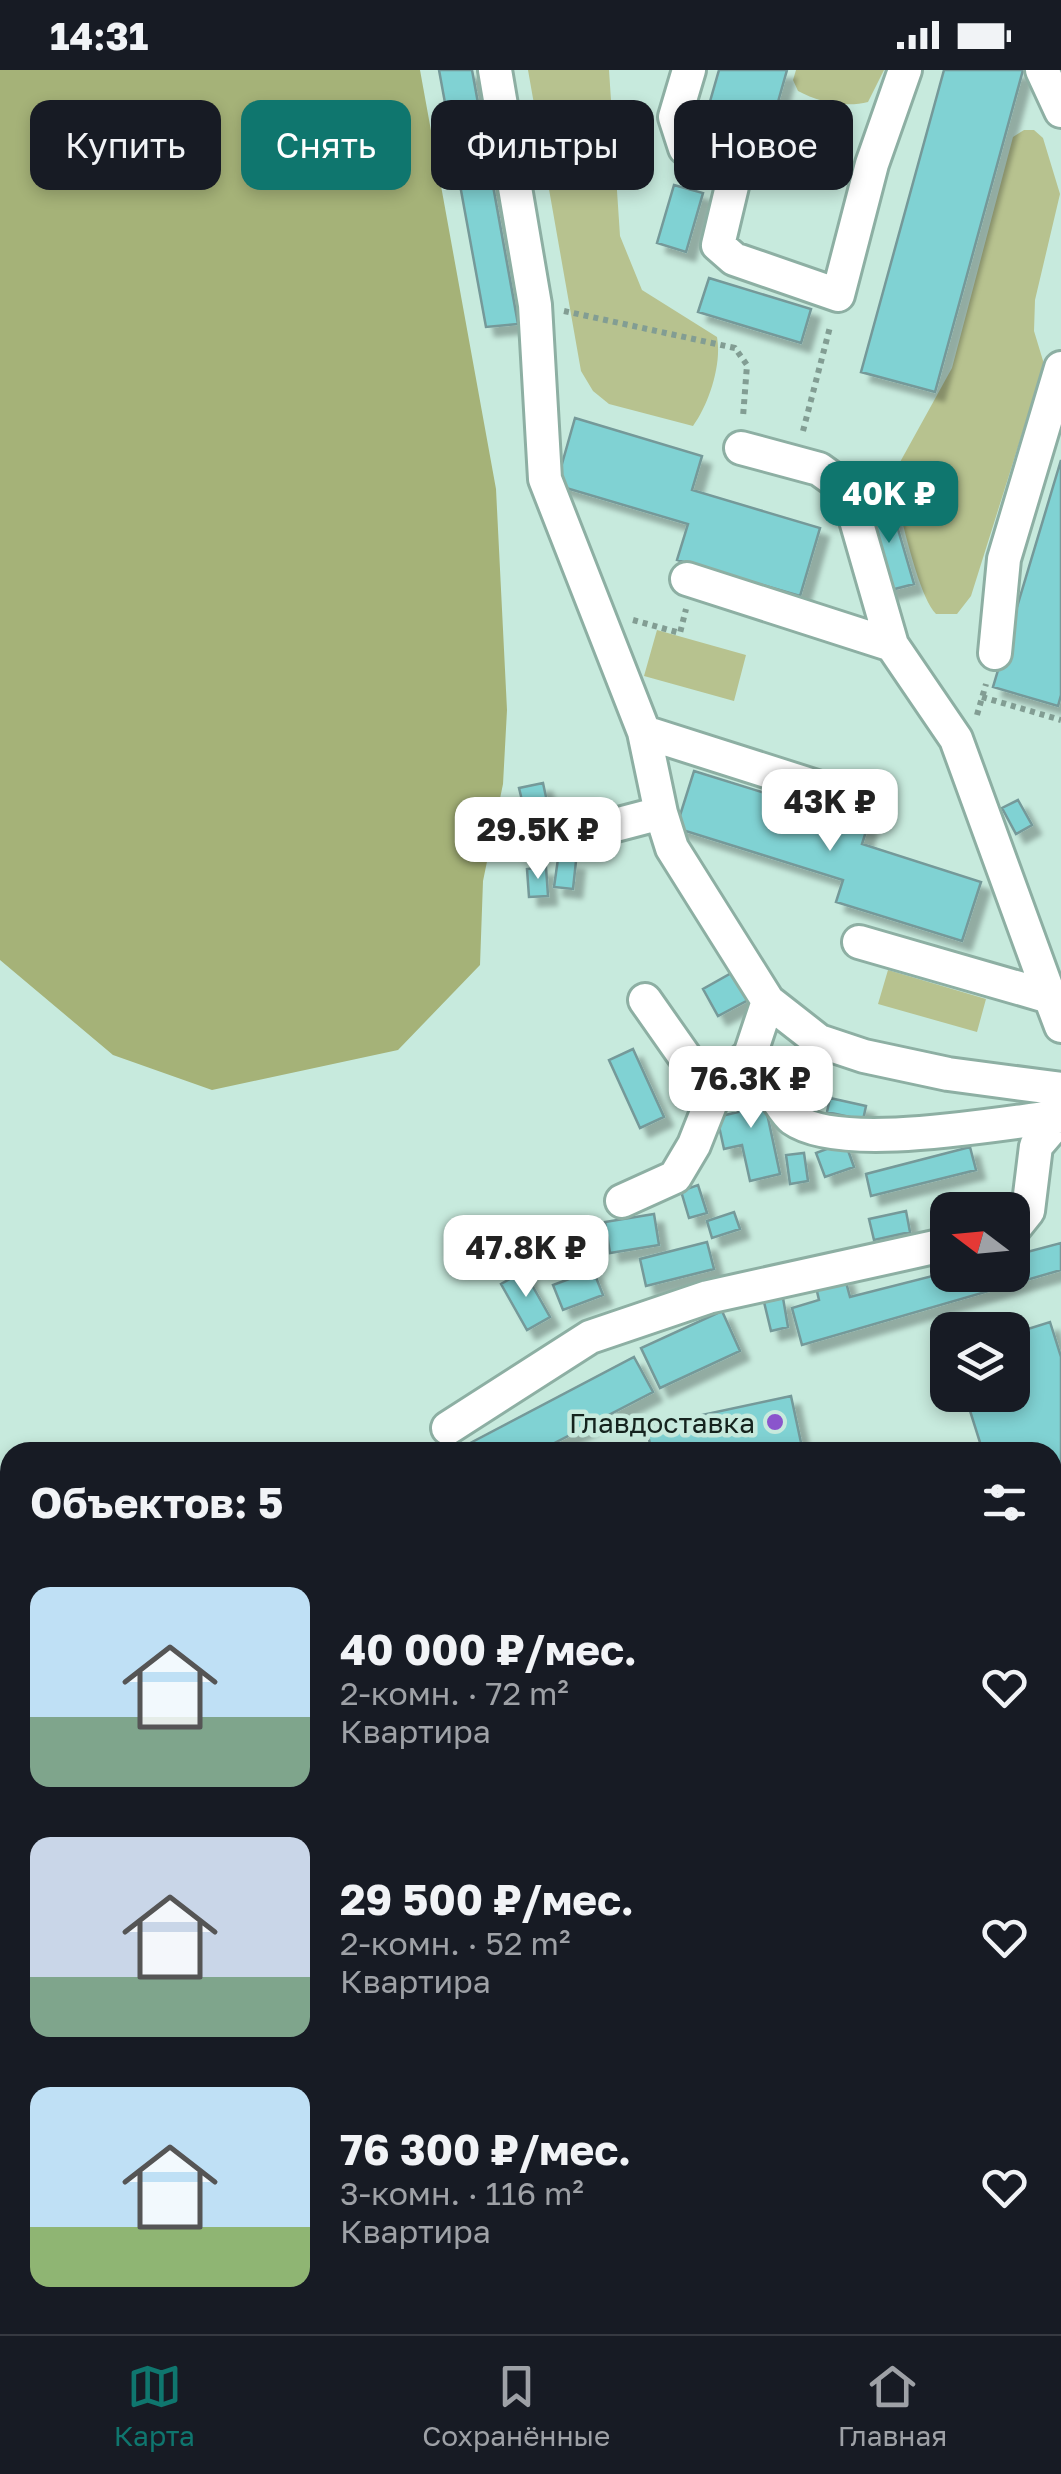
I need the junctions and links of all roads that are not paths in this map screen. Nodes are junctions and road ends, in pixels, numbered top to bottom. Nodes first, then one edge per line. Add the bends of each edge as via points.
1 (494, 70) edge
2 (689, 70) edge
3 (905, 70) edge
4 (1042, 70) edge
5 (1061, 110) edge
6 (1061, 368) edge
7 (741, 448) road end
8 (687, 579) dead end
9 (892, 645) junction
10 (995, 654) dead end
11 (644, 732) junction
12 (848, 798) dead end
13 (661, 813) junction
14 (536, 834) dead end
15 (859, 942) dead end
16 (645, 1000) dead end
17 (768, 1001) junction
18 (1056, 1012) edge
19 (750, 1054) junction
20 (1061, 1088) edge
21 (713, 1097) junction
22 (1061, 1116) edge
23 (1030, 1194) edge
24 (622, 1201) dead end
25 (930, 1248) edge
26 (448, 1428) dead end

1 - 11 lane via 535,305 545,479
2 - 3 lane via 675,117 685,148 724,167 733,182 718,245 734,259 838,294
4 - 5 lane
6 - 10 lane via 1004,559
7 - 9 lane via 818,469 848,488
8 - 9 lane
9 - 18 lane via 956,739
11 - 12 lane
11 - 13 lane
13 - 14 lane via 600,829
13 - 17 lane via 672,848
15 - 18 lane
16 - 21 lane
17 - 19 lane
17 - 20 lane via 819,1041 864,1056
19 - 21 lane
19 - 22 lane via 790,1116 813,1129 873,1136
21 - 24 lane via 675,1177
22 - 23 lane via 1036,1146
25 - 26 lane via 708,1296 590,1337

